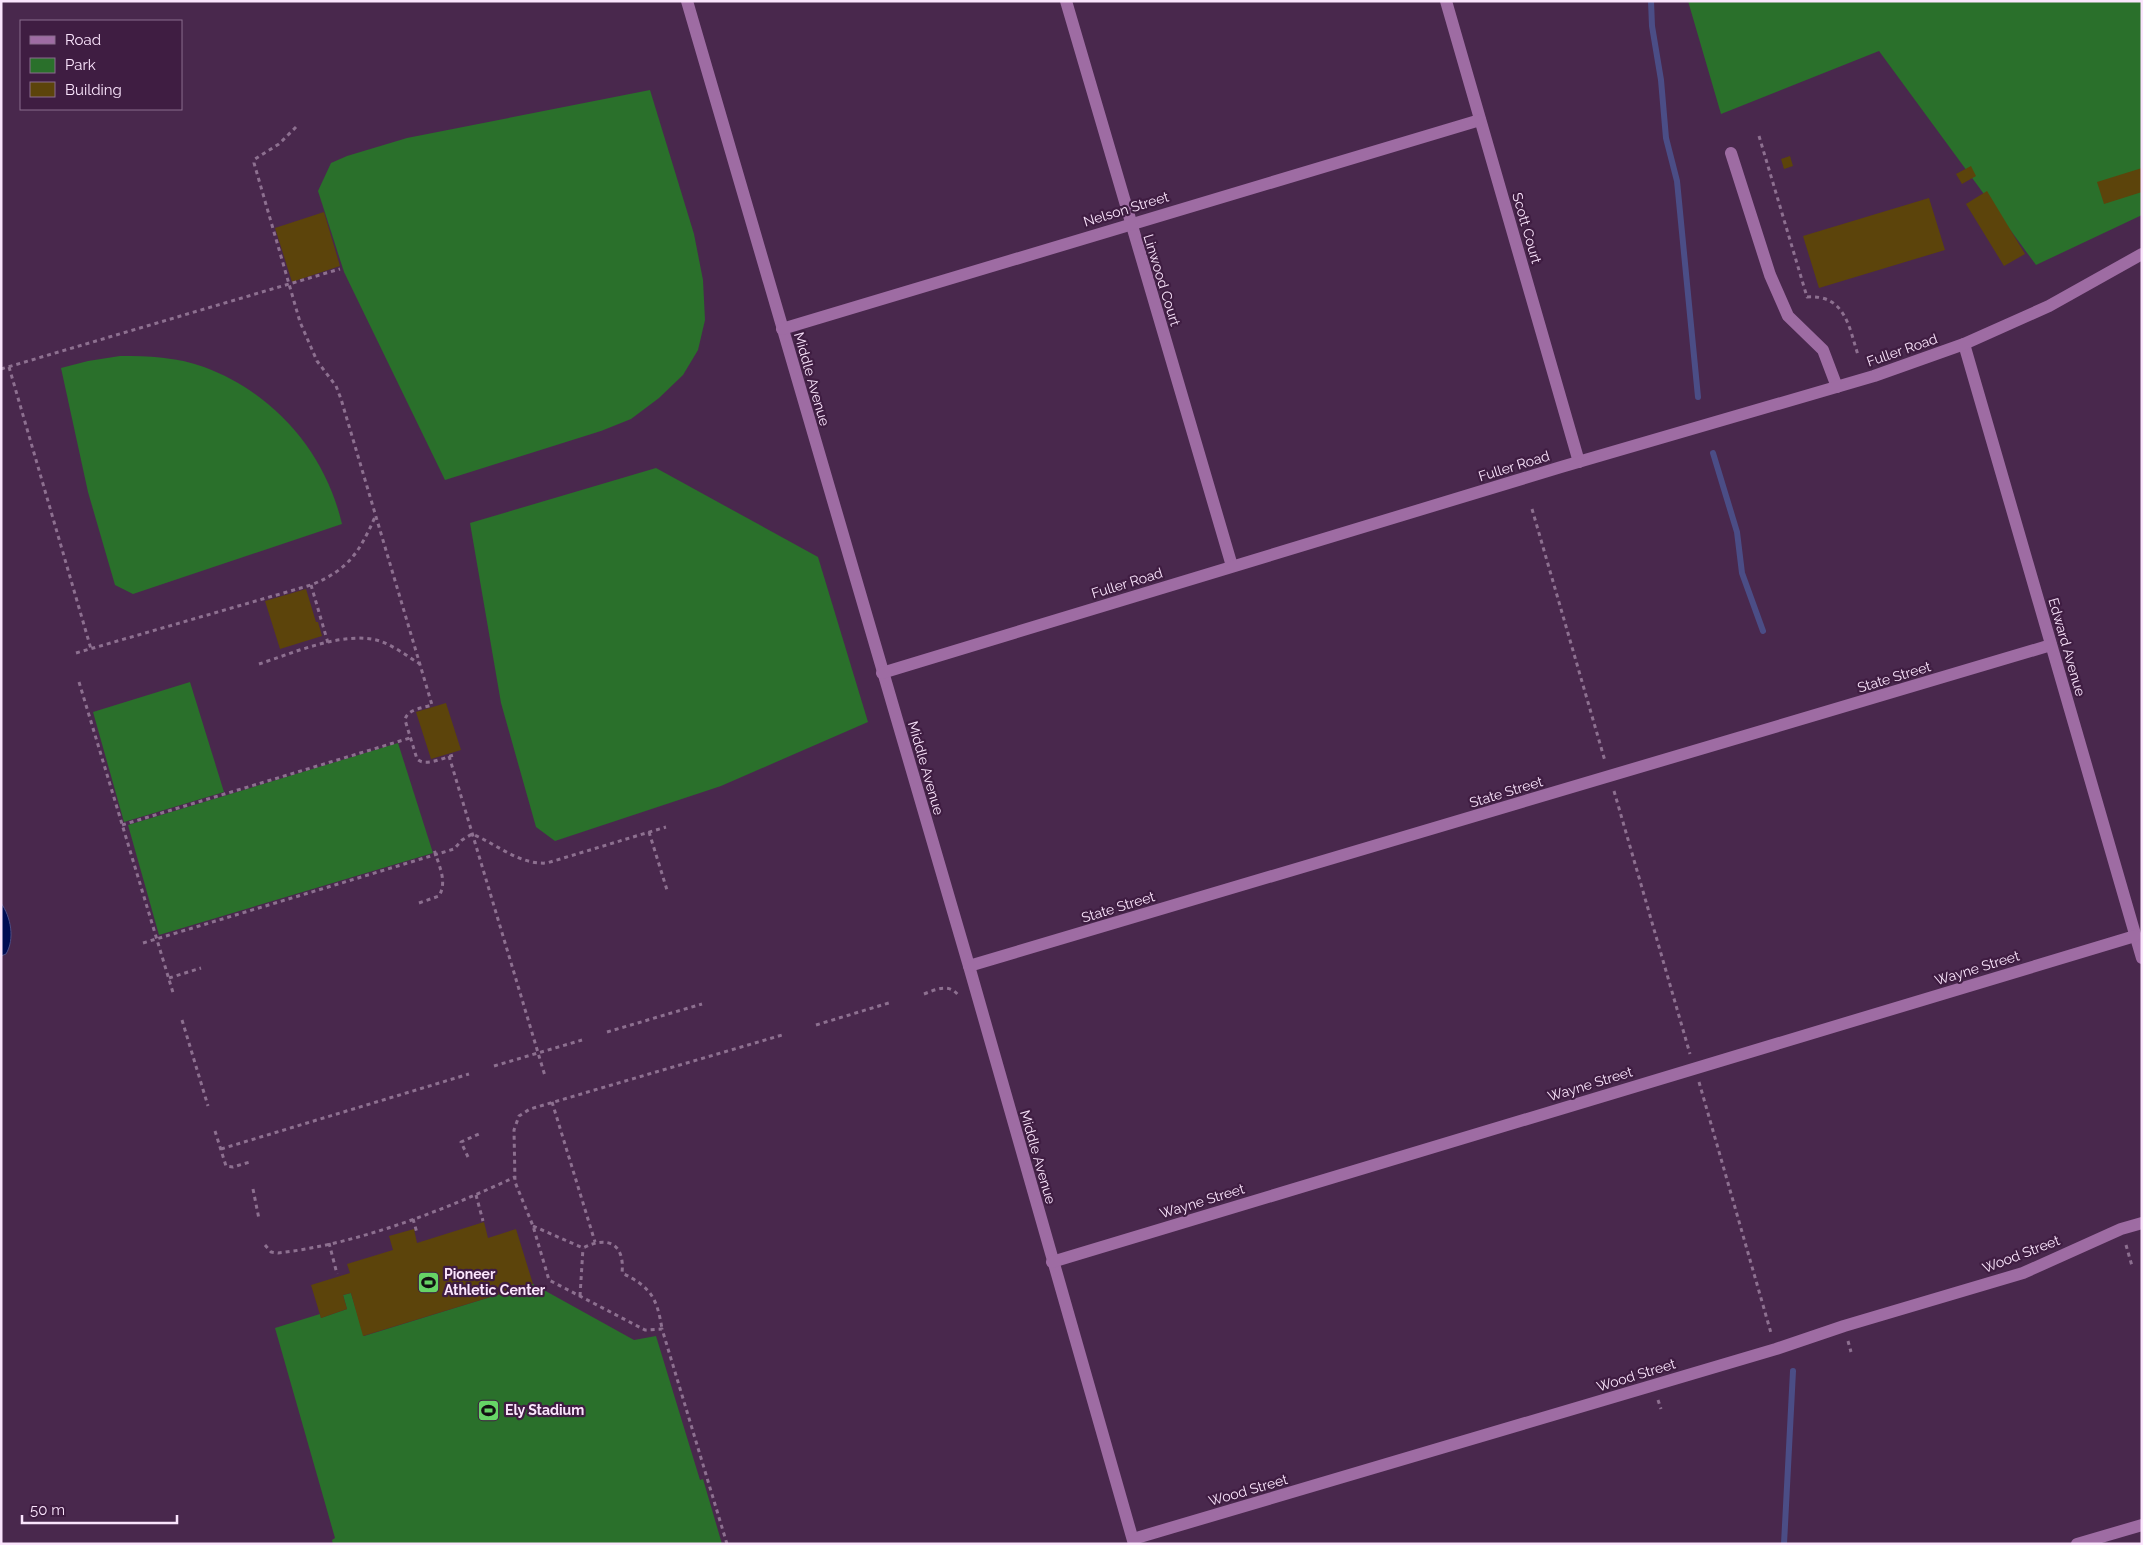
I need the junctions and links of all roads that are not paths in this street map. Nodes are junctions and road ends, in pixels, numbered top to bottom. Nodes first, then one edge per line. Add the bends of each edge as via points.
1 (687, 1) edge
2 (1066, 1) edge
3 (1446, 1) edge
4 (1480, 120) junction
5 (1731, 153) dead end
6 (1130, 224) junction
7 (2142, 254) edge
8 (782, 329) junction
9 (1964, 344) junction
10 (1837, 387) junction
11 (1579, 462) junction
12 (1232, 566) junction
13 (2051, 645) junction
14 (882, 673) junction
15 (2135, 936) junction
16 (2142, 958) edge
17 (969, 966) junction
18 (2142, 1223) edge
19 (1052, 1262) junction
20 (2142, 1525) edge
21 (1134, 1542) edge
22 (2077, 1544) edge

1 - 8 street, Middle Avenue
2 - 6 street, Linwood Court
3 - 4 street, Scott Court
4 - 6 street, Nelson Street
4 - 11 street, Scott Court
5 - 10 street via 1770,275 1788,316 1823,350
6 - 8 street, Nelson Street
6 - 12 street, Linwood Court
7 - 9 street, Fuller Road via 2049,306
8 - 14 street, Middle Avenue
9 - 10 street, Fuller Road
9 - 13 street, Edward Avenue
10 - 11 street, Fuller Road
11 - 12 street, Fuller Road
12 - 14 street, Fuller Road
13 - 15 street, Edward Avenue
13 - 17 street, State Street
14 - 17 street, Middle Avenue
15 - 16 street, Edward Avenue
15 - 19 street, Wayne Street
17 - 19 street, Middle Avenue
18 - 21 street, Wood Street via 2023,1272
19 - 21 street, Middle Avenue
20 - 22 street

